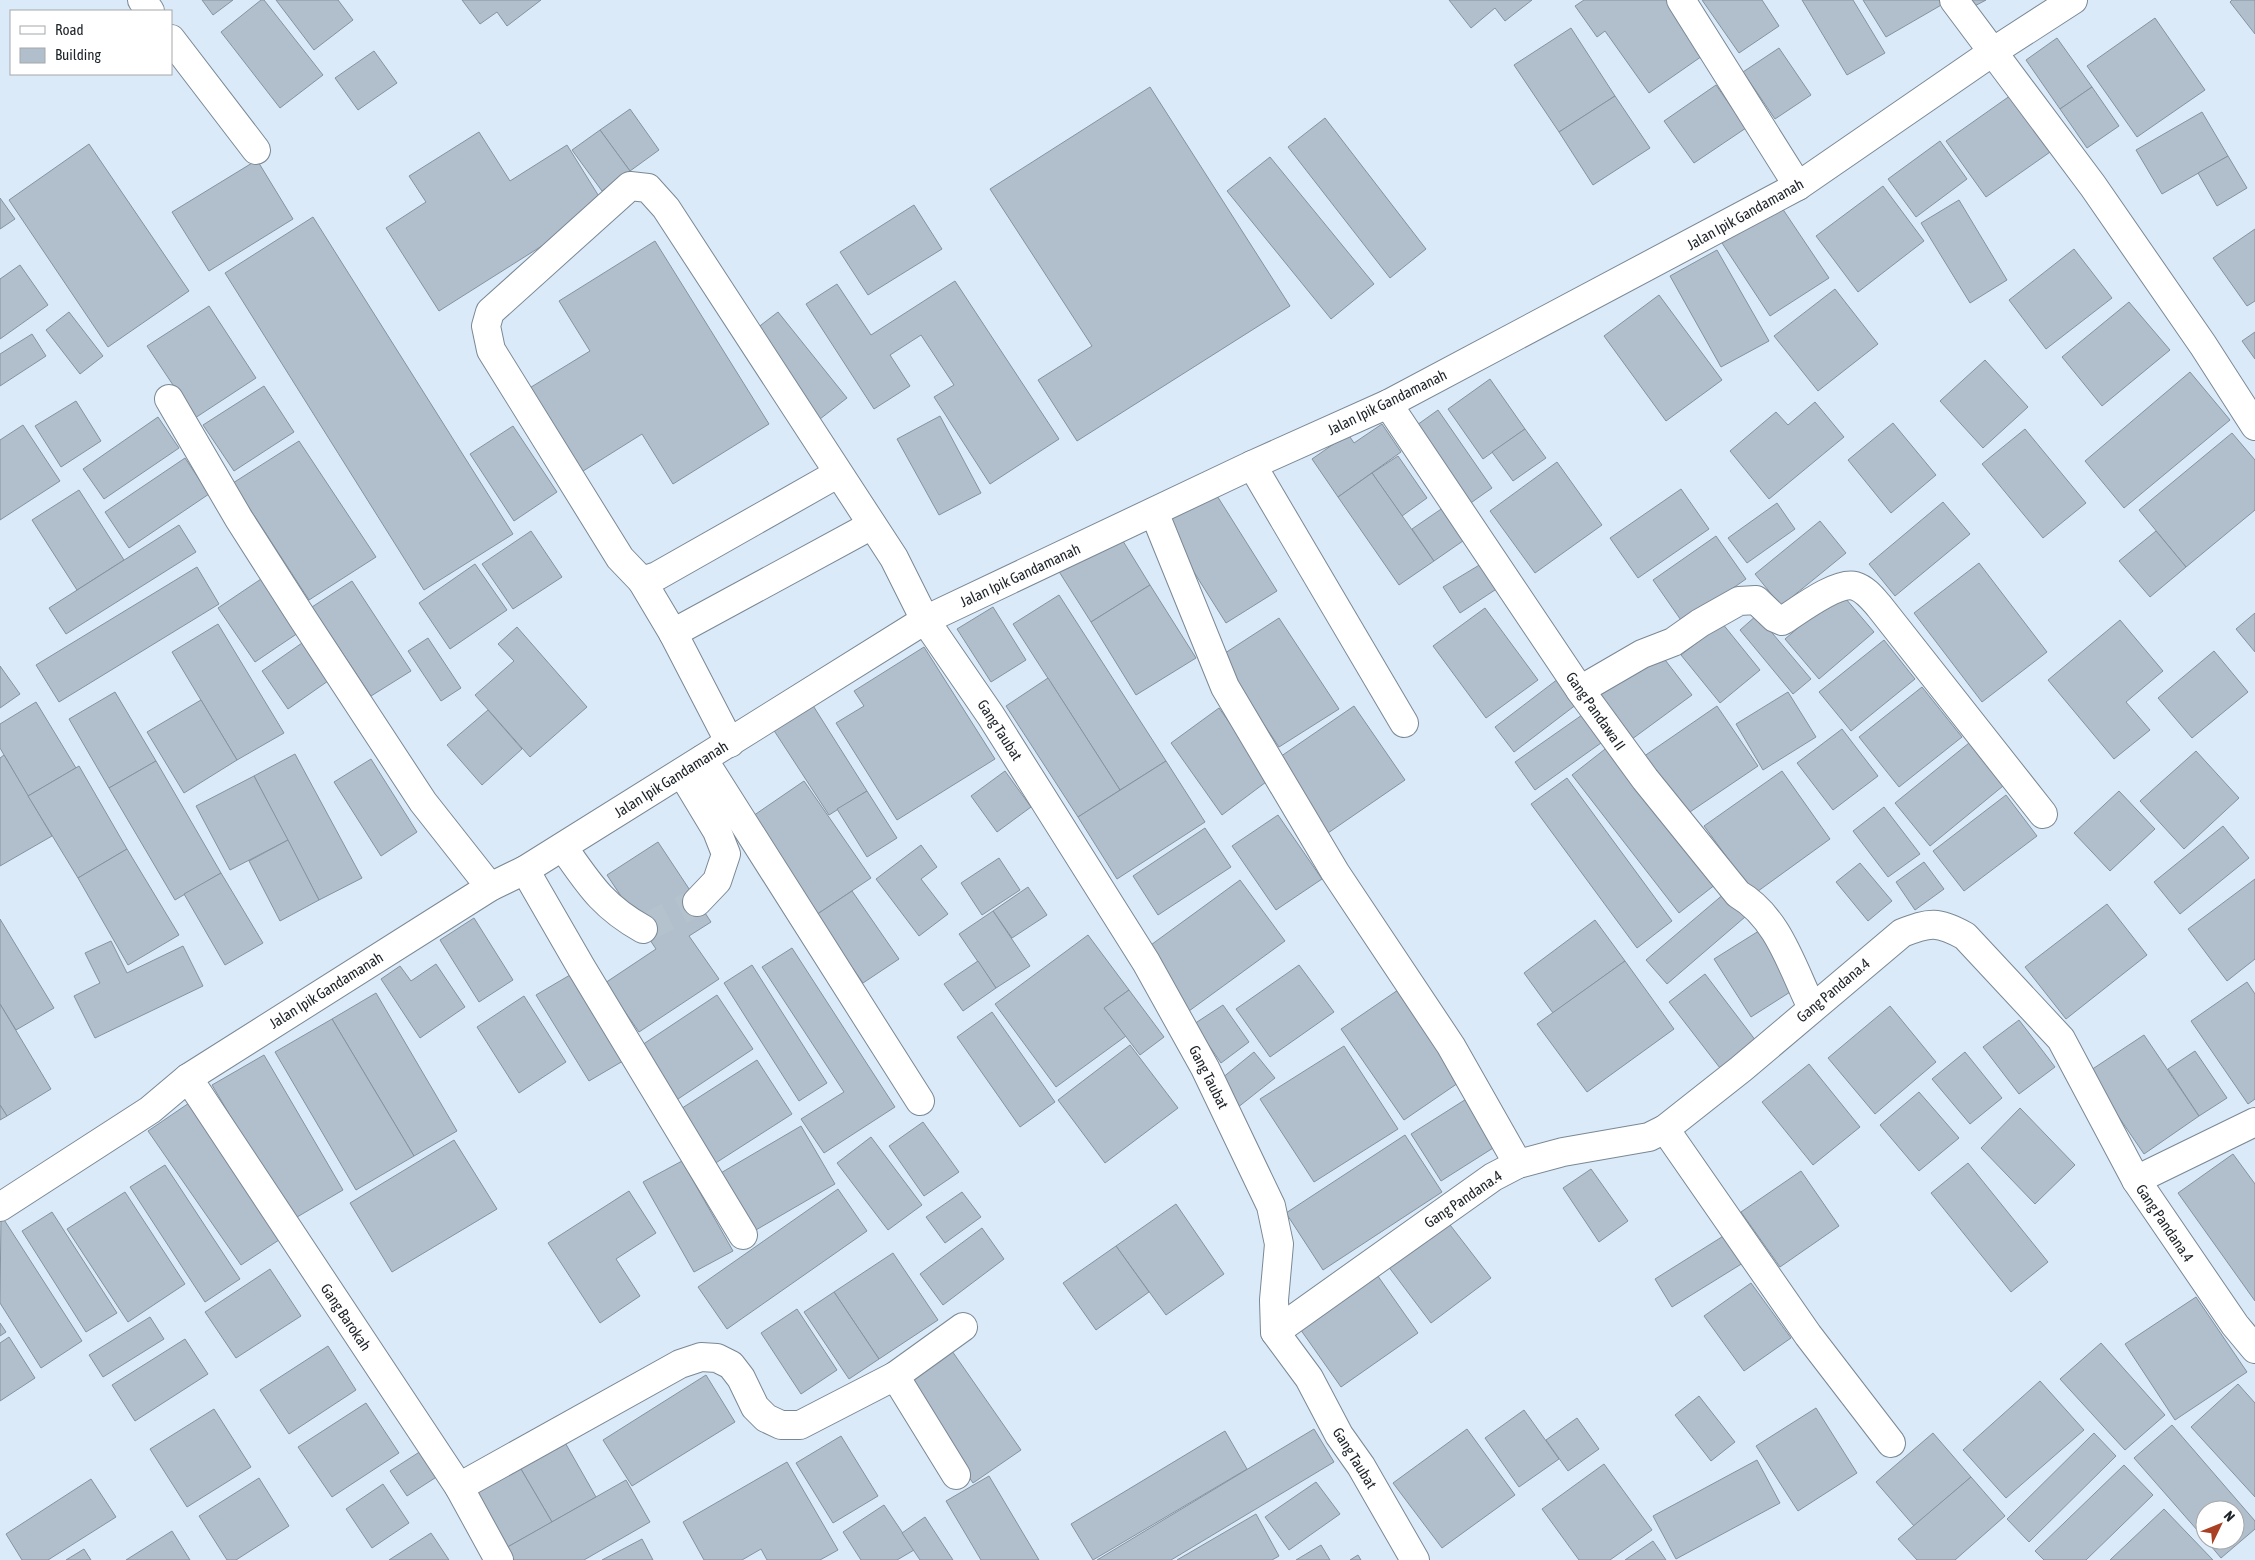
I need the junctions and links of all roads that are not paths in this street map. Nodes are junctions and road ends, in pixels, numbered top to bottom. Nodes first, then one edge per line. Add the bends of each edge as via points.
1 (1680, 0) edge
2 (1954, 0) edge
3 (2073, 0) edge
4 (172, 40) edge
5 (1994, 51) junction
6 (256, 150) dead end
7 (1798, 186) junction
8 (169, 399) dead end
9 (1388, 404) junction
10 (2255, 426) edge
11 (1252, 465) junction
12 (837, 474) junction
13 (1154, 512) junction
14 (872, 525) junction
15 (642, 581) junction
16 (925, 620) junction
17 (673, 633) junction
18 (1580, 690) junction
19 (1404, 723) dead end
20 (730, 743) junction
21 (693, 766) junction
22 (2043, 814) dead end
23 (562, 847) junction
24 (525, 870) junction
25 (490, 887) junction
26 (697, 902) tunnel mouth
27 (643, 929) dead end
28 (1812, 1008) junction
29 (188, 1078) junction
30 (920, 1101) dead end
31 (2255, 1122) edge
32 (1665, 1129) junction
33 (1518, 1164) junction
34 (2136, 1180) junction
35 (0, 1207) edge
36 (743, 1235) dead end
37 (963, 1327) dead end
38 (1275, 1332) junction
39 (2255, 1350) edge
40 (895, 1376) junction
41 (1891, 1443) dead end
42 (956, 1475) dead end
43 (459, 1488) junction
44 (499, 1560) edge
45 (1415, 1560) edge

1 - 7 street
2 - 5 street
3 - 5 street, Jalan Ipik Gandamanah
4 - 6 street
5 - 7 street, Jalan Ipik Gandamanah
5 - 10 street via 2093,186
7 - 9 street, Jalan Ipik Gandamanah
8 - 25 street via 239,519 308,627 424,802
9 - 11 street, Jalan Ipik Gandamanah
9 - 18 street, Gang Pandawa II
11 - 13 street, Jalan Ipik Gandamanah
11 - 19 street
12 - 14 street, Gang Taubat
12 - 15 street via 657,576
12 - 15 street, Gang Taubat via 666,208 648,188 630,186 497,305 490,312 486,326 490,350 620,558
13 - 16 street, Jalan Ipik Gandamanah
13 - 33 street via 1225,687 1335,872 1452,1046
14 - 16 street, Gang Taubat via 894,558
14 - 17 street
15 - 17 street, Gang Taubat
16 - 20 street, Jalan Ipik Gandamanah
16 - 38 street, Gang Taubat via 996,724 1146,962 1206,1068 1271,1206 1279,1244
17 - 20 street, Gang Taubat
18 - 22 street via 1642,654 1673,642 1739,601 1756,600 1782,621 1834,589 1857,586 1879,606
18 - 28 street, Gang Pandawa II via 1644,779 1738,894 1751,902 1772,924
20 - 21 street, Jalan Ipik Gandamanah
21 - 23 street, Jalan Ipik Gandamanah
21 - 26 street via 726,854 717,881
21 - 30 street
23 - 24 street, Jalan Ipik Gandamanah
23 - 27 street via 605,904
24 - 25 street, Jalan Ipik Gandamanah
24 - 36 street
25 - 29 street, Jalan Ipik Gandamanah
28 - 32 street, Gang Pandana.4 via 1741,1070
28 - 34 street, Gang Pandana.4 via 1902,934 1925,924 1945,925 1965,936 2061,1039
29 - 35 street, Jalan Ipik Gandamanah via 150,1110
29 - 43 street, Gang Barokah
31 - 34 street
32 - 33 street, Gang Pandana.4 via 1642,1139 1563,1152
32 - 41 street via 1808,1334
33 - 38 street, Gang Pandana.4 via 1493,1177
34 - 39 street, Gang Pandana.4 via 2234,1325
37 - 40 street
38 - 45 street, Gang Taubat via 1309,1378 1339,1435 1361,1466
40 - 42 street
40 - 43 street via 800,1425 781,1425 766,1418 755,1407 731,1365 717,1358 701,1357 680,1364
43 - 44 street, Gang Barokah

